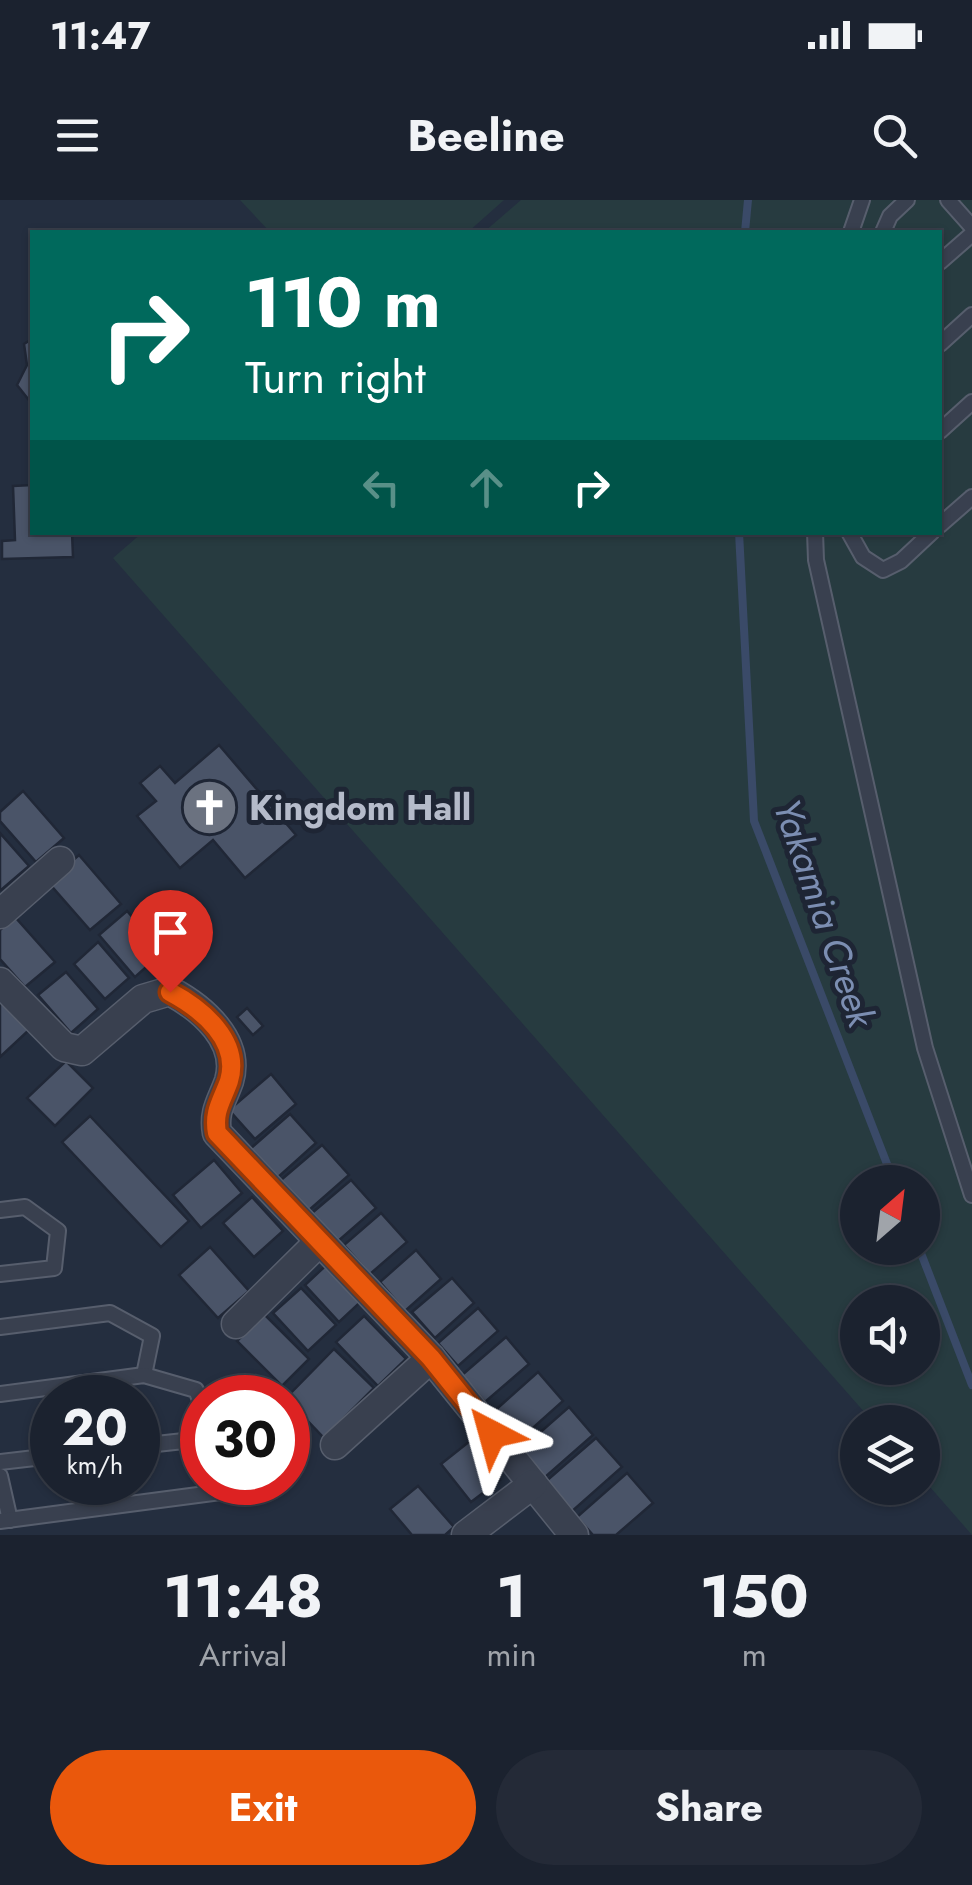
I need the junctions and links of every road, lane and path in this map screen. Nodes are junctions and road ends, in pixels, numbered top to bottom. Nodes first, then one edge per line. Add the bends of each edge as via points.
1 (862, 200) edge
2 (907, 200) edge
3 (948, 200) edge
4 (852, 230) edge
5 (884, 230) edge
6 (972, 231) edge
7 (942, 260) edge
8 (972, 315) edge
9 (942, 342) edge
10 (972, 402) edge
11 (942, 428) edge
12 (972, 496) edge
13 (942, 523) edge
14 (816, 535) edge
15 (850, 535) edge
16 (929, 535) edge
17 (60, 861) dead end
18 (0, 914) edge
19 (0, 982) edge
20 (972, 1195) edge
21 (0, 1210) edge
22 (320, 1242) junction
23 (0, 1274) edge
24 (236, 1324) dead end
25 (0, 1327) edge
26 (431, 1358) junction
27 (144, 1375) edge
28 (30, 1390) edge
29 (0, 1394) edge
30 (335, 1445) dead end
31 (30, 1459) edge
32 (0, 1462) edge
33 (0, 1476) edge
34 (532, 1484) junction
35 (180, 1497) edge
36 (5, 1520) edge
37 (466, 1535) edge
38 (574, 1535) edge

1 - 4 lane
2 - 5 lane
3 - 6 lane
6 - 7 lane
8 - 9 lane
10 - 11 lane
12 - 13 lane
14 - 20 lane via 820,578 925,1048
15 - 16 lane via 862,558 883,570
17 - 18 street
19 - 22 street via 64,1047 82,1051 143,999 170,992 193,1004 233,1059 214,1116 217,1133
21 - 23 lane via 25,1207 58,1231 54,1268
22 - 24 street
22 - 26 street
25 - 27 lane via 110,1313 152,1336
26 - 30 street
26 - 34 street
28 - 29 lane
31 - 32 lane
33 - 36 lane
34 - 37 street
34 - 38 street
35 - 36 lane

